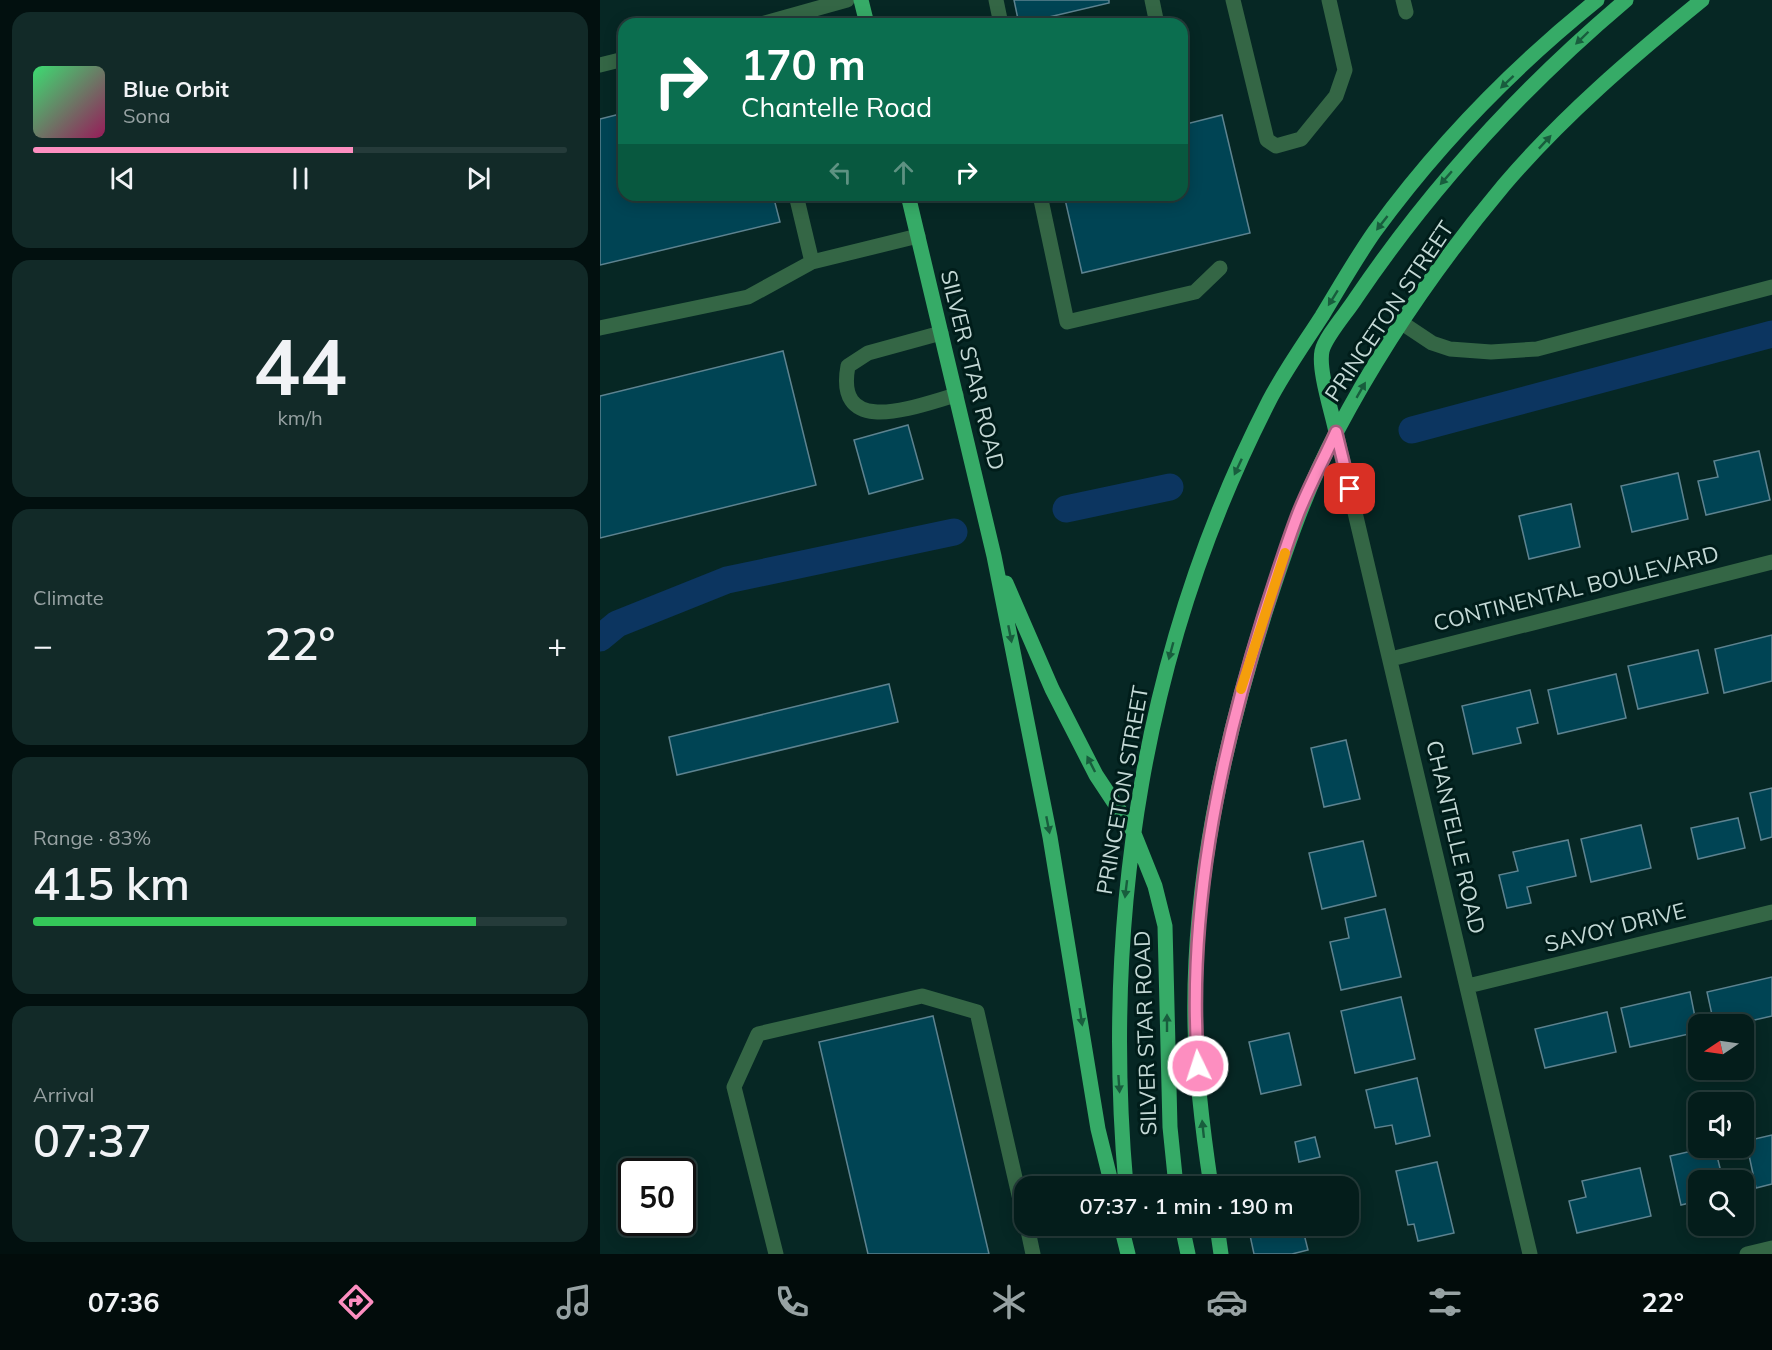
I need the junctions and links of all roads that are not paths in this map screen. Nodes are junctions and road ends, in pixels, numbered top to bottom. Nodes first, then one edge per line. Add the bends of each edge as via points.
1 (847, 0) edge
2 (861, 0) edge
3 (996, 0) edge
4 (1152, 0) edge
5 (1233, 0) edge
6 (1329, 0) edge
7 (1597, 0) edge
8 (1626, 0) edge
9 (1702, 0) edge
10 (782, 18) edge
11 (866, 18) edge
12 (1000, 18) edge
13 (1156, 18) edge
14 (618, 60) edge
15 (600, 65) edge
16 (797, 201) edge
17 (909, 201) edge
18 (1041, 201) edge
19 (918, 236) junction
20 (812, 262) junction
21 (1220, 268) dead end
22 (1772, 287) edge
23 (1402, 323) junction
24 (600, 328) edge
25 (941, 333) junction
26 (956, 395) junction
27 (1336, 432) junction
28 (994, 556) junction
29 (1772, 562) edge
30 (1390, 658) junction
31 (1133, 831) junction
32 (1772, 912) edge
33 (1468, 986) junction
34 (1015, 1176) edge
35 (1110, 1176) edge
36 (1125, 1176) edge
37 (1175, 1176) edge
38 (1210, 1176) edge
39 (1029, 1236) edge
40 (1124, 1236) edge
41 (1133, 1236) edge
42 (1184, 1236) edge
43 (1218, 1236) edge
44 (1772, 1248) edge
45 (776, 1254) edge
46 (1033, 1254) edge
47 (1128, 1254) edge
48 (1136, 1254) edge
49 (1188, 1254) edge
50 (1221, 1254) edge
51 (1530, 1254) edge
52 (1747, 1254) edge

1 - 10 street
2 - 11 main road
3 - 12 street
4 - 13 street
5 - 6 street via 1266,140 1276,146 1301,139 1336,96 1345,70
7 -> 31 main road, PRINCETON STREET via 1500,88 1434,157 1364,248 1270,398 1201,556 1172,645
8 -> 27 main road via 1484,134 1388,251 1343,318 1322,351
23 -> 9 main road, PRINCETON STREET via 1504,184 1567,117
14 - 15 street
16 - 20 street
17 - 19 main road, SILVER STAR ROAD
18 - 21 street via 1067,322 1195,292
19 - 20 street
19 - 25 main road, SILVER STAR ROAD
20 - 24 street via 748,297
22 - 23 street via 1537,349 1450,349 1432,343
27 -> 23 main road, PRINCETON STREET
25 - 26 main road, SILVER STAR ROAD
25 - 26 street via 868,353 848,366 846,380 851,397 868,413 891,412
26 - 28 main road, SILVER STAR ROAD
27 - 30 street, CHANTELLE ROAD
38 -> 27 main road, PRINCETON STREET via 1195,1024 1200,905 1219,780 1242,687 1298,514
31 -> 28 main road, SILVER STAR ROAD via 1096,775 1052,689
28 -> 35 main road, SILVER STAR ROAD via 1050,837 1098,1129
29 - 30 street, CONTINENTAL BOULEVARD
30 - 33 street, CHANTELLE ROAD
31 -> 36 main road, PRINCETON STREET via 1122,927 1119,1060
37 -> 31 main road, SILVER STAR ROAD via 1170,1127 1165,926 1155,886
32 - 33 street, SAVOY DRIVE
33 - 51 street, CHANTELLE ROAD
34 - 45 street via 977,1012 922,996 758,1034 734,1087
39 - 46 street
40 - 47 main road
41 - 48 main road
42 - 49 main road
43 - 50 main road
44 - 52 street

